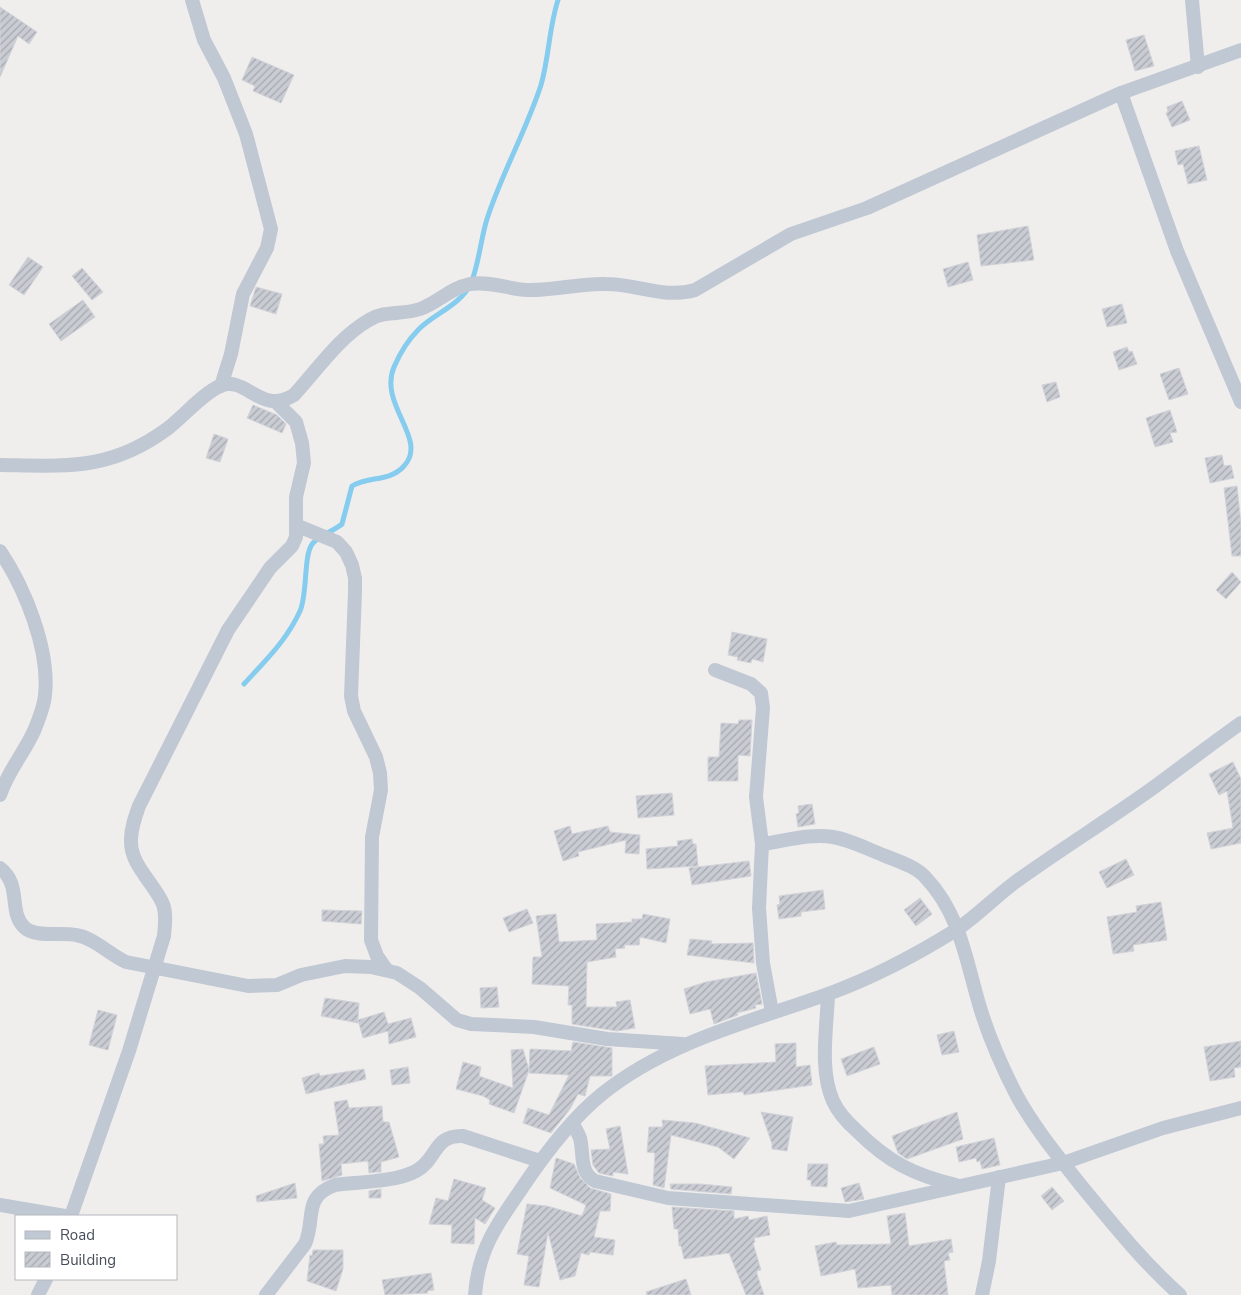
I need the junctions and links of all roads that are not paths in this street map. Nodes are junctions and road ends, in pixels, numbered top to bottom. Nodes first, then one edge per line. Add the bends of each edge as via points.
1 (192, 0) edge
2 (1192, 0) edge
3 (1241, 50) edge
4 (1198, 67) junction
5 (1121, 93) junction
6 (221, 386) junction
7 (1241, 402) edge
8 (278, 403) junction
9 (0, 465) edge
10 (298, 526) junction
11 (0, 552) edge
12 (715, 670) dead end
13 (1241, 723) edge
14 (0, 794) edge
15 (762, 844) junction
16 (0, 868) edge
17 (958, 928) junction
18 (155, 966) junction
19 (386, 969) junction
20 (828, 994) junction
21 (772, 1012) junction
22 (686, 1044) junction
23 (1241, 1108) edge
24 (573, 1124) junction
25 (540, 1161) junction
26 (1063, 1163) junction
27 (1000, 1177) junction
28 (960, 1186) junction
29 (0, 1205) edge
30 (59, 1215) edge
31 (71, 1215) edge
32 (46, 1280) edge
33 (38, 1295) edge
34 (266, 1295) edge
35 (475, 1295) edge
36 (982, 1295) edge
37 (1180, 1295) edge

1 - 6 street via 204,40 224,78 246,134 271,229 267,248 243,294
2 - 4 street
3 - 4 street
4 - 5 street
5 - 7 street via 1177,251
5 - 8 street via 867,208 791,234 695,290 679,295 622,284 528,290 470,284 447,293 420,310 381,314 348,335 294,395
6 - 8 street via 238,386
6 - 9 street via 137,449 109,460 76,466
8 - 10 street via 296,422 302,444 304,463 296,497
10 - 18 street via 292,546 270,568 228,630 133,823 130,841 136,862 163,903 166,920
10 - 19 street via 337,542 346,552 355,578 351,696 380,773 381,790 372,837 371,940
11 - 14 street via 19,586 36,629 46,684 34,731
12 - 15 street via 751,684 761,693 763,708 756,797
13 - 17 street via 1012,884
15 - 17 street via 815,836 846,840 926,877
15 - 21 street via 760,934
16 - 18 street via 14,885 19,919 24,927 32,932 79,935 126,962
17 - 20 street via 892,966
17 - 26 street via 983,1017 998,1056 1018,1098
18 - 19 street via 248,986 277,985 301,975 344,966
18 - 31 street
19 - 22 street via 420,988 457,1020 471,1024 534,1027 607,1039
20 - 21 street
20 - 28 street via 826,1047 833,1102 847,1122 895,1164 925,1177
21 - 22 street
22 - 24 street via 602,1093
23 - 26 street via 1163,1128
24 - 25 street
24 - 28 street via 580,1137 585,1172 589,1178 668,1198 849,1211
25 - 34 street via 455,1136 443,1140 425,1165 411,1173 324,1189 313,1203 305,1244
25 - 35 street via 487,1241
26 - 27 street
26 - 37 street via 1139,1255
27 - 28 street
27 - 36 street
29 - 30 street
32 - 33 street

